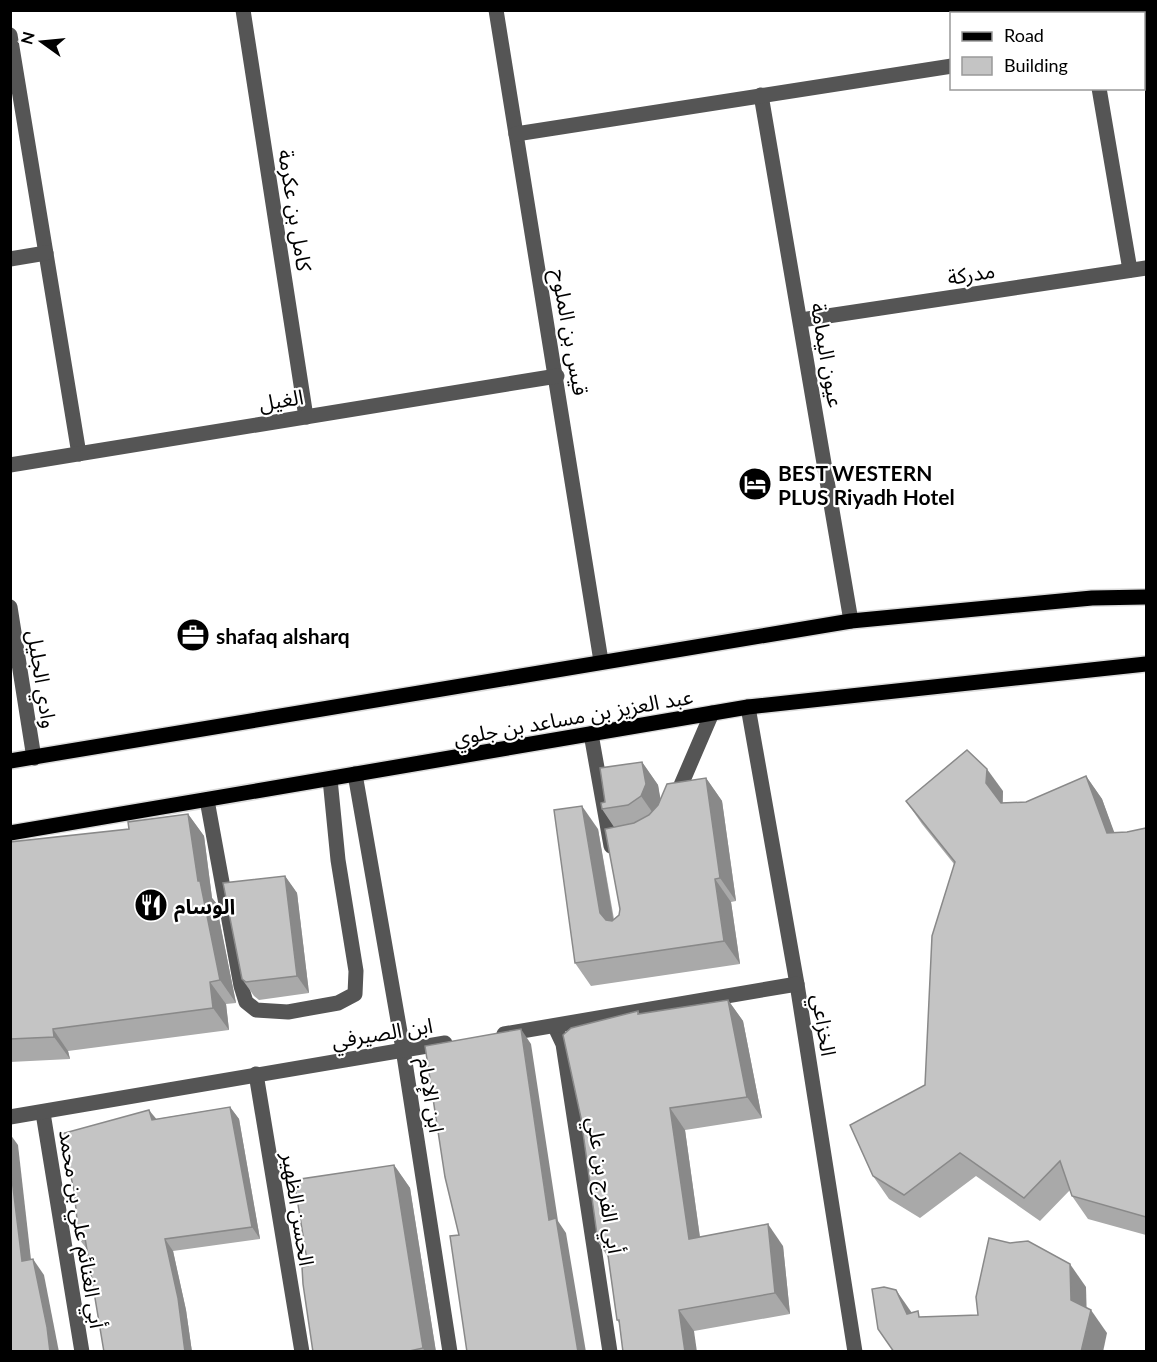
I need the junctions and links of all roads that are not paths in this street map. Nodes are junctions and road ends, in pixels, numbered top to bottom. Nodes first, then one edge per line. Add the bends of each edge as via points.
1 (243, 10) edge
2 (496, 10) edge
3 (10, 35) edge
4 (950, 66) edge
5 (1099, 90) edge
6 (761, 95) junction
7 (516, 134) junction
8 (46, 253) junction
9 (10, 259) edge
10 (1146, 268) edge
11 (1130, 270) junction
12 (801, 320) junction
13 (557, 376) junction
14 (306, 417) junction
15 (79, 454) junction
16 (10, 465) edge
17 (1146, 591) edge
18 (1092, 597) junction
19 (1146, 597) edge
20 (10, 607) edge
21 (851, 621) junction
22 (601, 661) junction
23 (1146, 664) edge
24 (748, 707) junction
25 (712, 713) junction
26 (591, 734) junction
27 (34, 758) junction
28 (10, 761) edge
29 (355, 774) junction
30 (330, 779) junction
31 (207, 800) junction
32 (669, 814) edge
33 (10, 833) edge
34 (630, 840) edge
35 (610, 843) junction
36 (614, 866) edge
37 (797, 984) junction
38 (555, 1027) junction
39 (485, 1037) edge
40 (462, 1040) edge
41 (404, 1049) junction
42 (256, 1074) junction
43 (43, 1113) junction
44 (10, 1117) edge
45 (82, 1352) edge
46 (302, 1352) edge
47 (450, 1352) edge
48 (610, 1352) edge
49 (855, 1352) edge

1 - 14 street, كامل بن عكرمة
2 - 7 street, قيس بن الملوح
3 - 8 street
4 - 6 street
5 - 11 street
6 - 7 street
6 - 12 street, عيون اليمامة
7 - 13 street, قيس بن الملوح
8 - 9 street
8 - 15 street
10 - 11 street, مدركة
11 - 12 street, مدركة
12 - 21 street, عيون اليمامة
13 - 14 street, الغيل
13 - 22 street, قيس بن الملوح
14 - 15 street, الغيل
15 - 16 street, الغيل
17 - 18 main road
18 - 19 main road
18 - 21 main road
20 - 27 street, وادي الجليل
21 - 22 main road
22 - 27 main road
23 - 24 main road, عبد العزيز بن مساعد بن جلوي
24 - 25 main road, عبد العزيز بن مساعد بن جلوي
24 - 37 street, الخزاعي
25 - 26 main road, عبد العزيز بن مساعد بن جلوي
25 - 32 street
26 - 29 main road, عبد العزيز بن مساعد بن جلوي
26 - 35 street
27 - 28 main road
29 - 30 main road, عبد العزيز بن مساعد بن جلوي
29 - 41 street, ابن الإمام
30 - 31 main road, عبد العزيز بن مساعد بن جلوي
30 - 31 street via 356,971 355,994 338,1003 288,1012 256,1010 246,1002
31 - 33 main road, عبد العزيز بن مساعد بن جلوي
34 - 35 street
35 - 36 street
37 - 38 street
37 - 49 street, الخزاعي
38 - 39 street
38 - 48 street, أبي الفرج بن علي via 563,1044
40 - 41 street, ابن الصيرفي
41 - 42 street, ابن الصيرفي
41 - 47 street, ابن الإمام
42 - 43 street, ابن الصيرفي
42 - 46 street, الحسن الظهير
43 - 44 street, ابن الصيرفي
43 - 45 street, أبي الغنائم علي بن محمد

